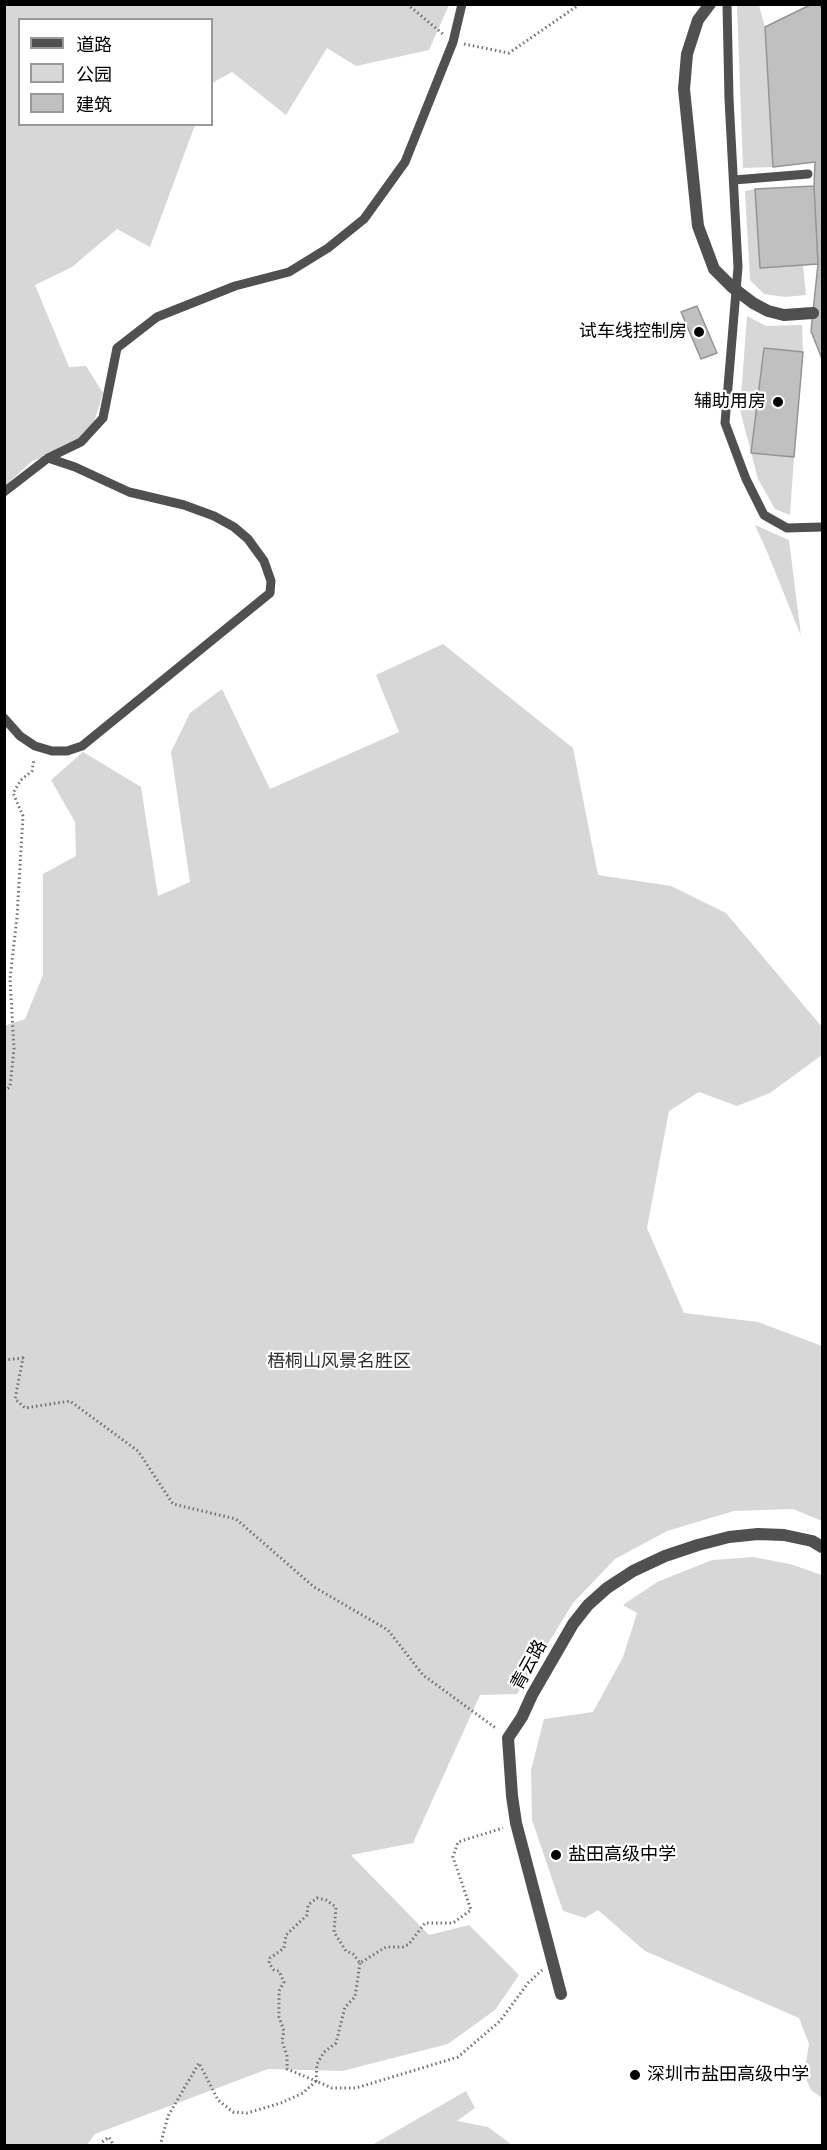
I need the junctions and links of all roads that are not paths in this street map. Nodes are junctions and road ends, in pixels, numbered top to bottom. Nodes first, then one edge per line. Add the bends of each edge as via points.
1 (462, 4) edge
2 (710, 4) edge
3 (727, 4) edge
4 (808, 174) dead end
5 (734, 180) junction
6 (813, 313) dead end
7 (48, 458) junction
8 (4, 492) edge
9 (822, 527) edge
10 (4, 718) edge
11 (822, 1547) edge
12 (561, 1994) dead end

1 - 7 lane via 453,42 405,162 364,219 289,272 235,286 157,316 117,348 103,418 81,442
2 - 6 street, bridge via 698,20 687,54 684,89 698,226 714,269 732,287 768,311 784,315
3 - 5 lane
4 - 5 lane
5 - 9 lane via 738,267 725,423 764,515 788,528
7 - 8 lane
7 - 10 lane via 129,492 184,505 224,521 248,539 264,561 272,581 270,593 82,746 67,751 34,746
11 - 12 street, 青云路 via 784,1535 758,1534 698,1545 633,1572 607,1588 573,1624 508,1738 516,1823

